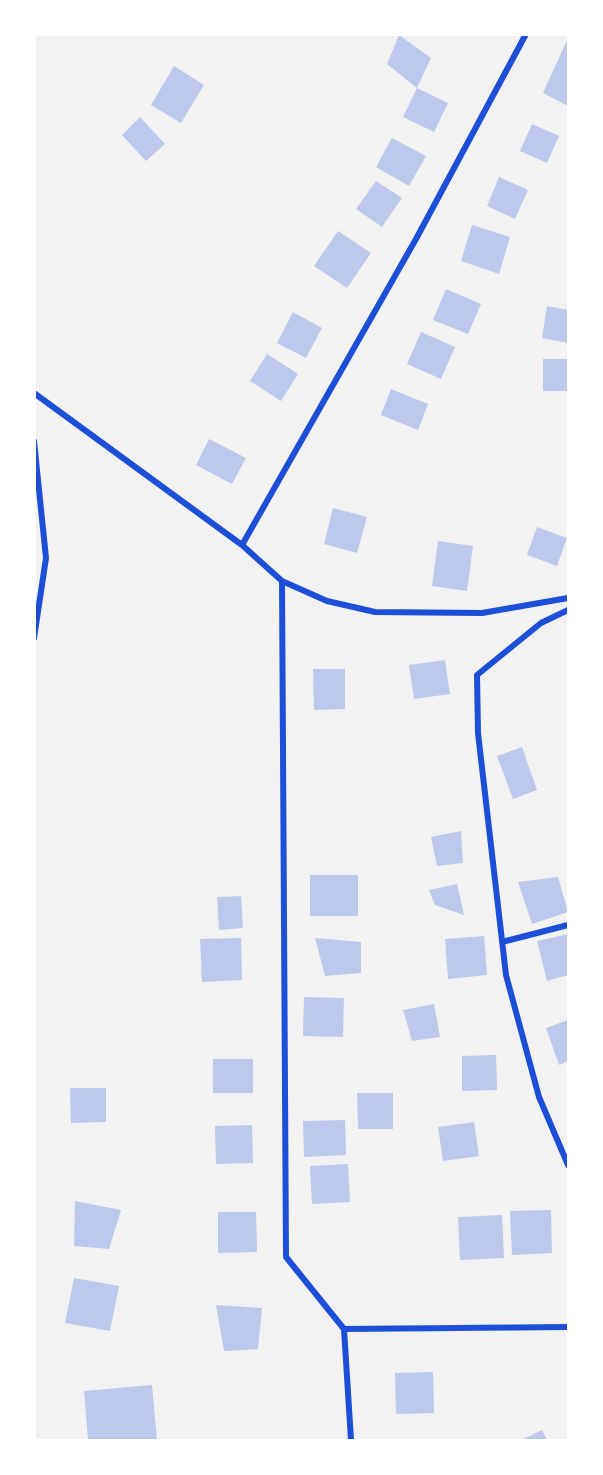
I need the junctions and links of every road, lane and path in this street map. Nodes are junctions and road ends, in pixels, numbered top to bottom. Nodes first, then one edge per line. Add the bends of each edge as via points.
1 (526, 34) edge
2 (34, 393) edge
3 (34, 441) edge
4 (242, 546) junction
5 (282, 581) junction
6 (568, 598) edge
7 (568, 610) edge
8 (34, 638) edge
9 (568, 925) edge
10 (502, 942) junction
11 (568, 1165) edge
12 (568, 1327) edge
13 (344, 1329) junction
14 (351, 1440) edge

1 - 4 street via 416,239
2 - 4 street
3 - 8 street via 46,558
4 - 5 street
5 - 6 street via 327,601 375,612 482,613
5 - 13 street via 286,1257
7 - 10 street via 541,623 477,675 478,733
9 - 10 street
10 - 11 street via 506,975 539,1097
12 - 13 street
13 - 14 street

